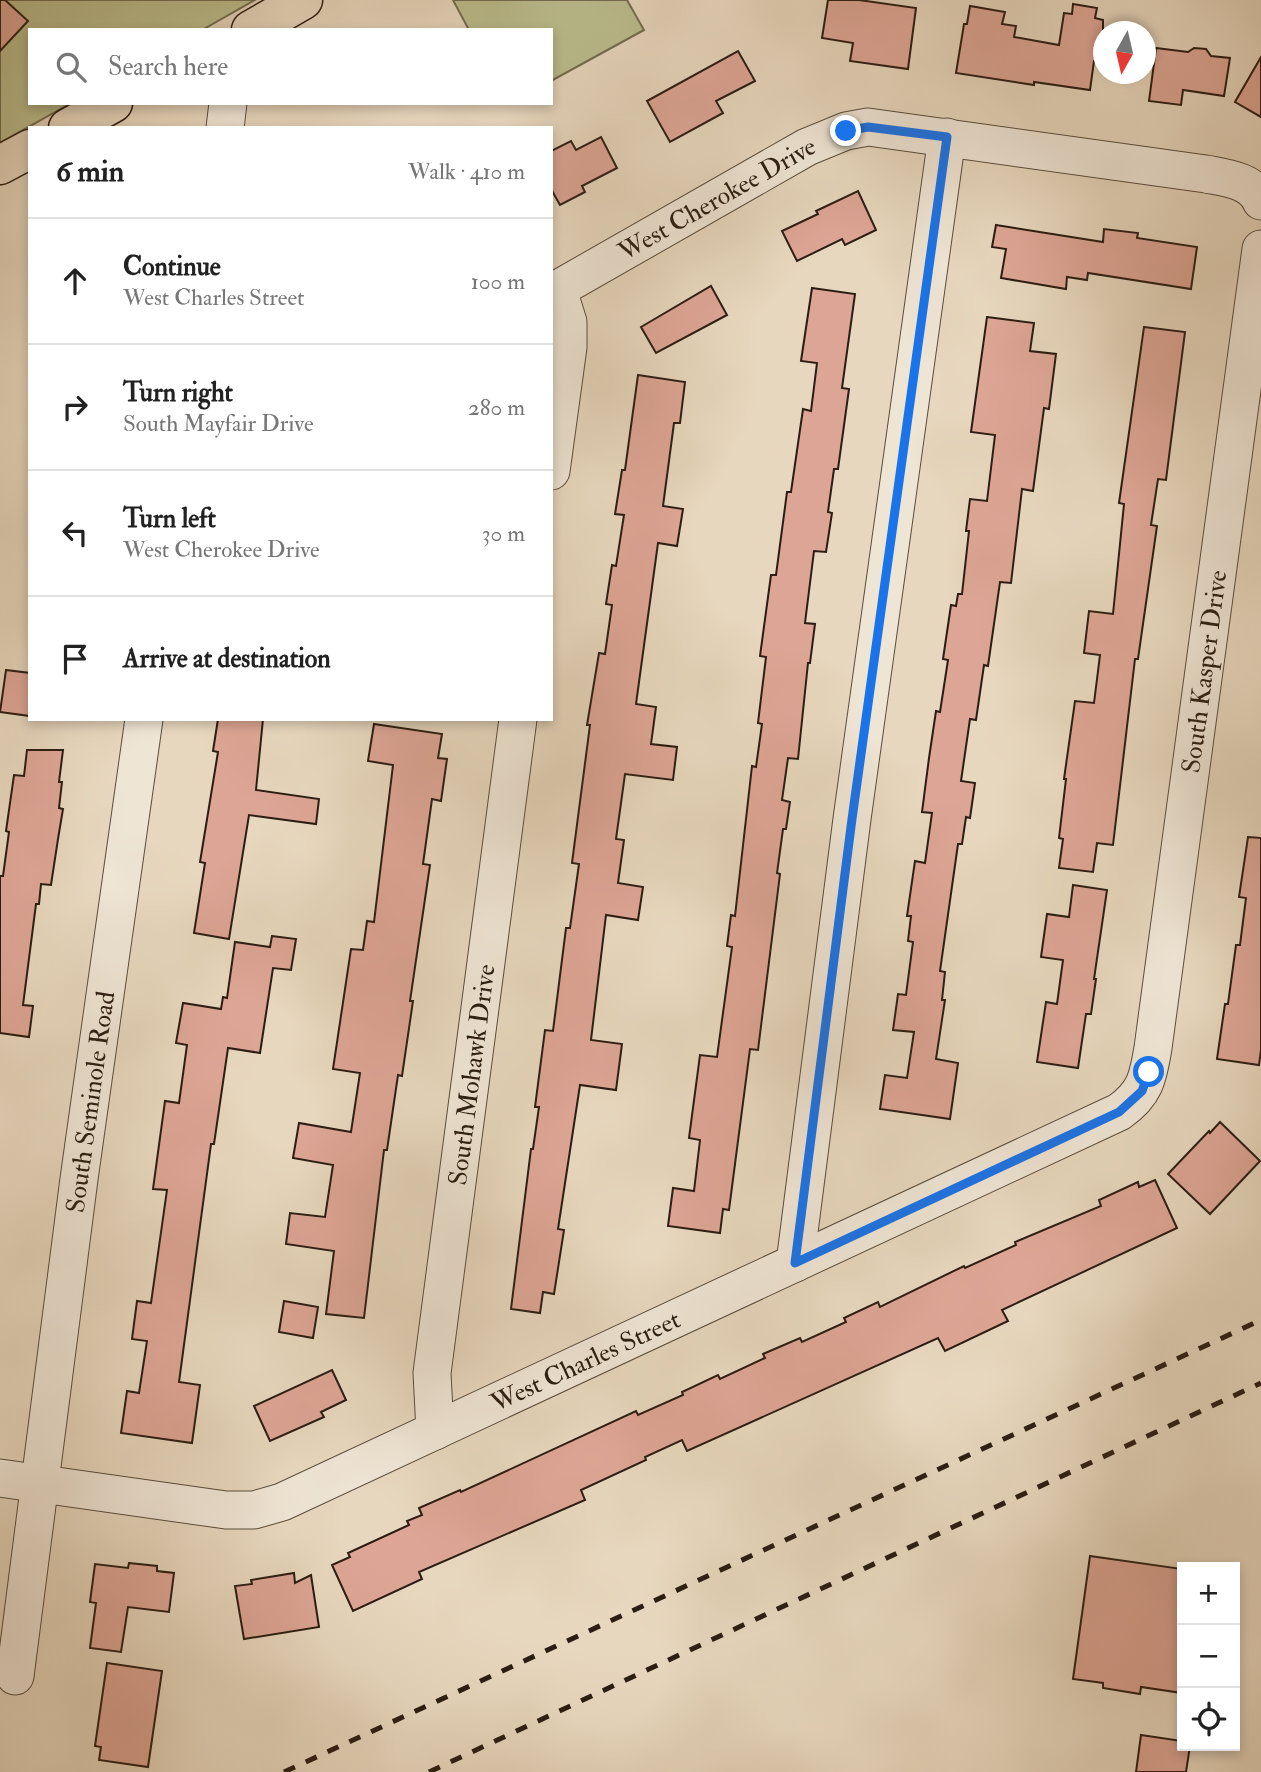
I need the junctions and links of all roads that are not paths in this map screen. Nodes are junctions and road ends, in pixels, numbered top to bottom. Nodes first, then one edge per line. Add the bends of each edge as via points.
1 (303, 0) edge
2 (254, 28) edge
3 (109, 105) edge
4 (228, 105) edge
5 (72, 126) edge
6 (225, 126) edge
7 (947, 137) junction
8 (28, 150) edge
9 (0, 165) edge
10 (1260, 199) edge
11 (1261, 249) edge
12 (555, 292) edge
13 (553, 456) edge
14 (144, 721) edge
15 (518, 721) edge
16 (1142, 1091) joint
17 (795, 1263) junction
18 (435, 1431) junction
19 (0, 1478) edge
20 (39, 1484) junction
21 (15, 1676) dead end

1 - 2 main road
3 - 5 main road
4 - 6 street
7 - 10 street, West Cherokee Drive via 1206,174 1243,183
7 - 12 street, West Cherokee Drive via 868,127 846,131 807,147
7 - 17 street
8 - 9 main road
11 - 16 street, South Kasper Drive via 1153,1048
12 - 13 street via 568,322 568,347
14 - 20 street, South Seminole Road
15 - 18 street, South Mohawk Drive via 432,1373
16 - 17 street, West Charles Street via 1119,1112
17 - 18 street, West Charles Street
18 - 20 street, West Charles Street via 282,1502 254,1510
19 - 20 street, West Charles Street
20 - 21 street, South Seminole Road

